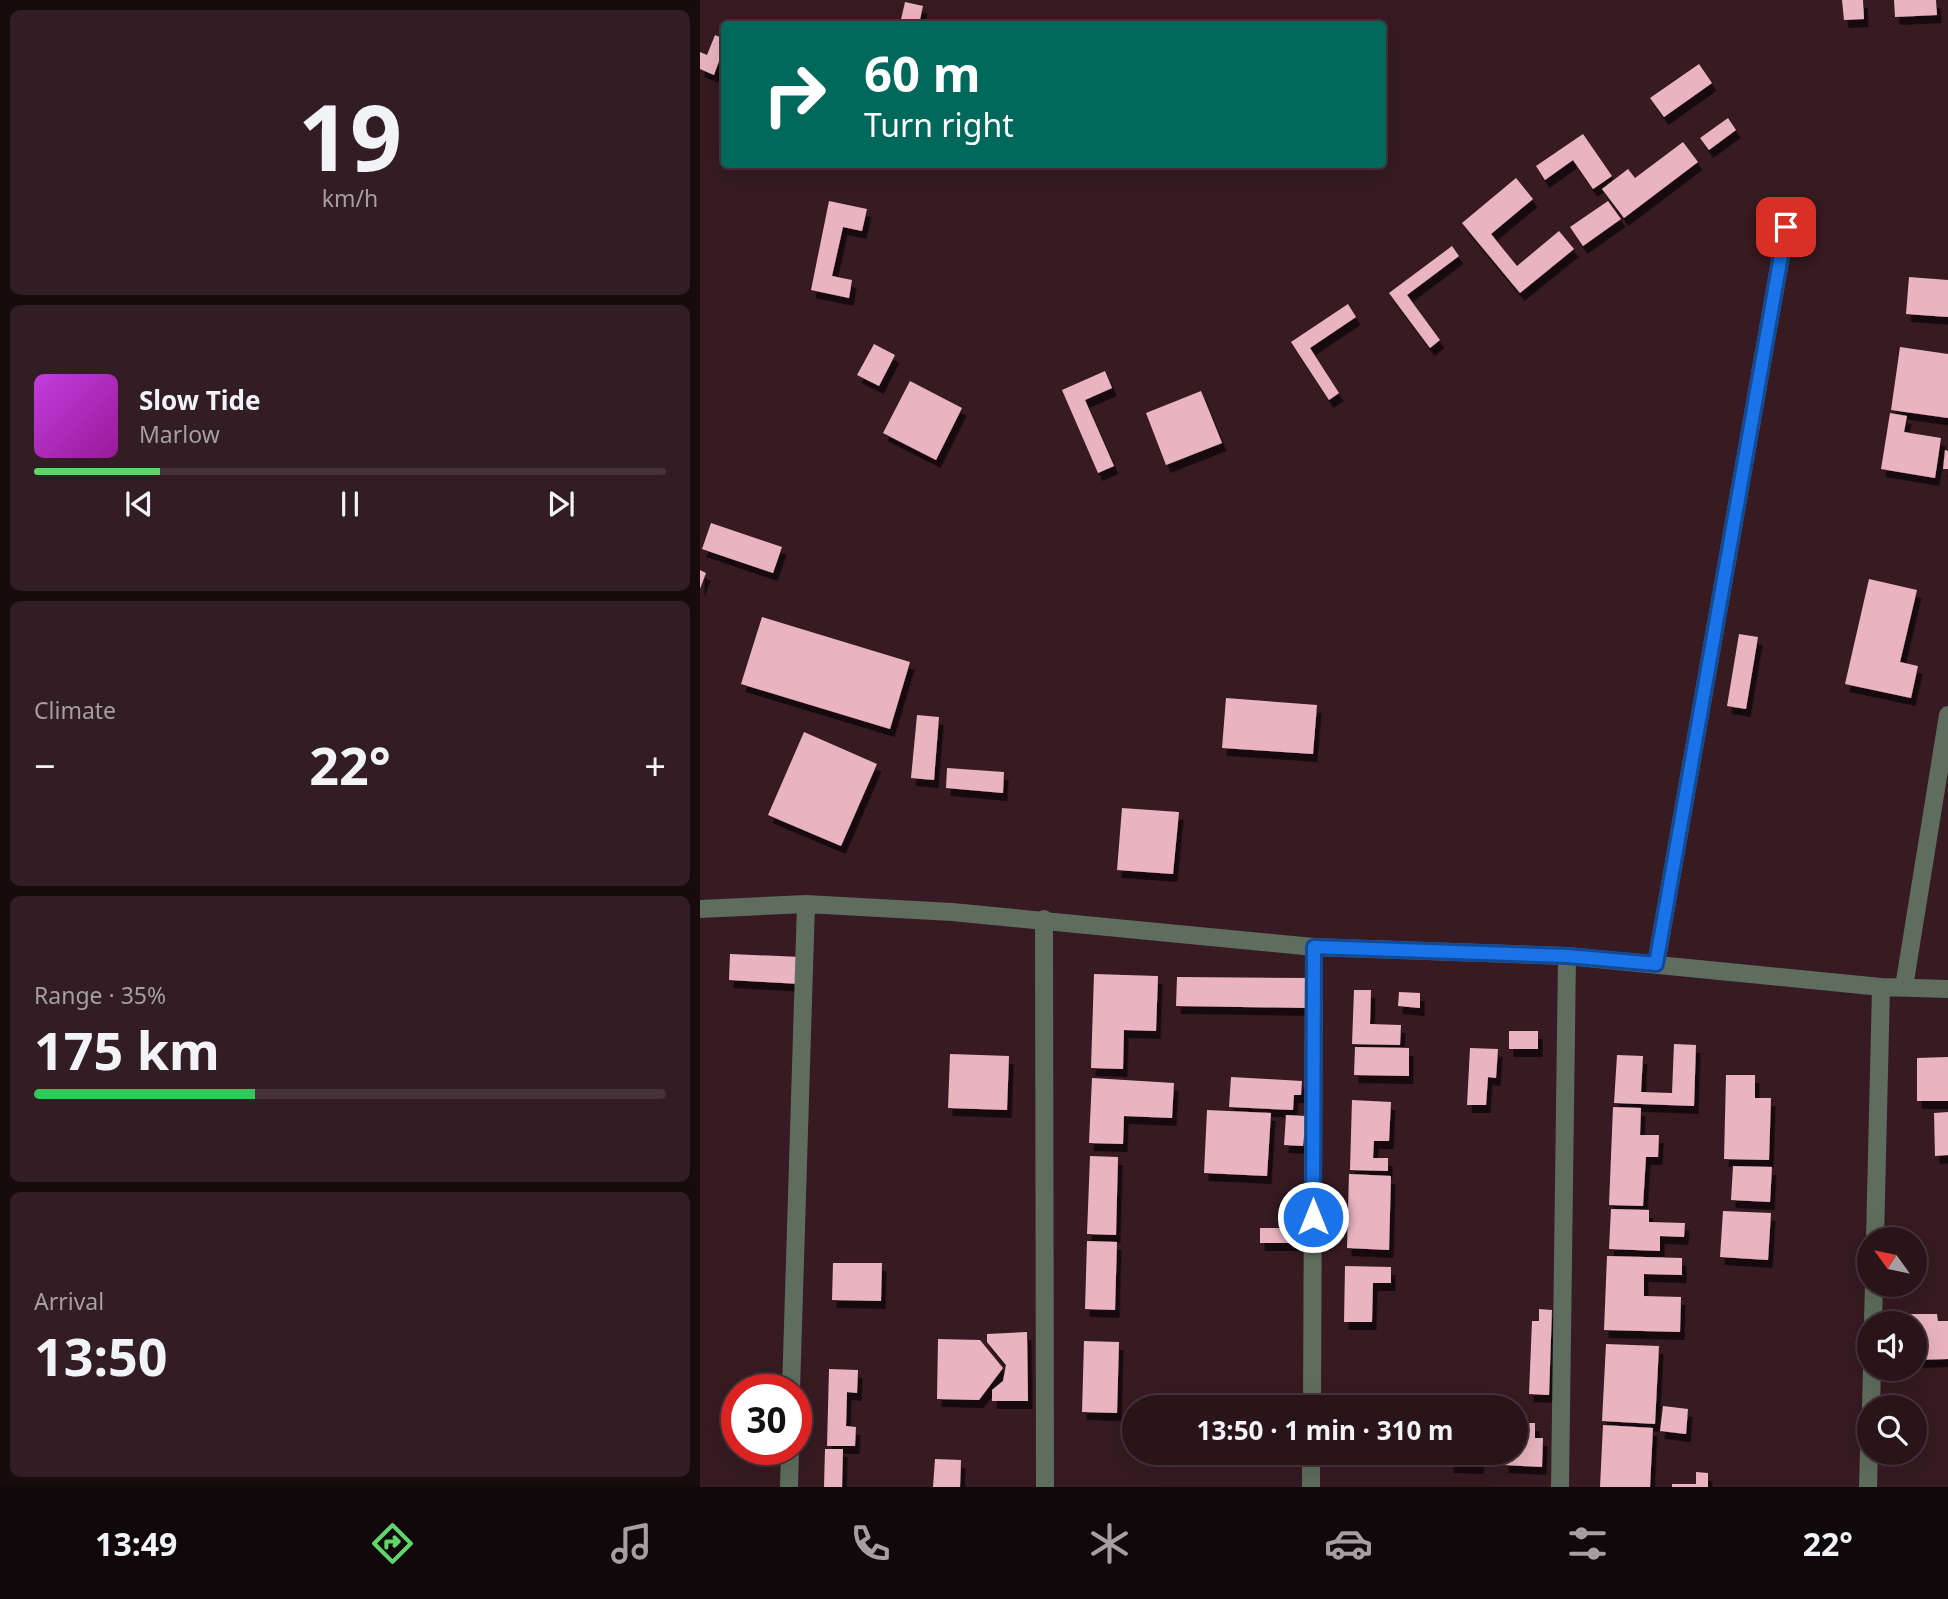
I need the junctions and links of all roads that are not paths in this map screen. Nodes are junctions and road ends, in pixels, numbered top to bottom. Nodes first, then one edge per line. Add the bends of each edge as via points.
1 (1786, 227) dead end
2 (1948, 715) edge
3 (806, 904) junction
4 (700, 909) edge
5 (1044, 919) junction
6 (1314, 947) junction
7 (1567, 956) junction
8 (1656, 964) junction
9 (1881, 987) junction
10 (1905, 987) junction
11 (1948, 989) edge
12 (1875, 1227) edge
13 (791, 1374) edge
14 (1311, 1395) edge
15 (790, 1465) edge
16 (1311, 1465) edge
17 (1869, 1465) edge
18 (789, 1487) edge
19 (1045, 1487) edge
20 (1311, 1487) edge
21 (1560, 1487) edge
22 (1868, 1487) edge

1 - 8 street
2 - 10 street
3 - 4 street
3 - 5 street
3 - 13 street
5 - 6 street
5 - 19 street
6 - 7 street
6 - 14 street
7 - 8 street
7 - 21 street
8 - 9 street
9 - 10 street
9 - 12 street
10 - 11 street
15 - 18 street
16 - 20 street
17 - 22 street

